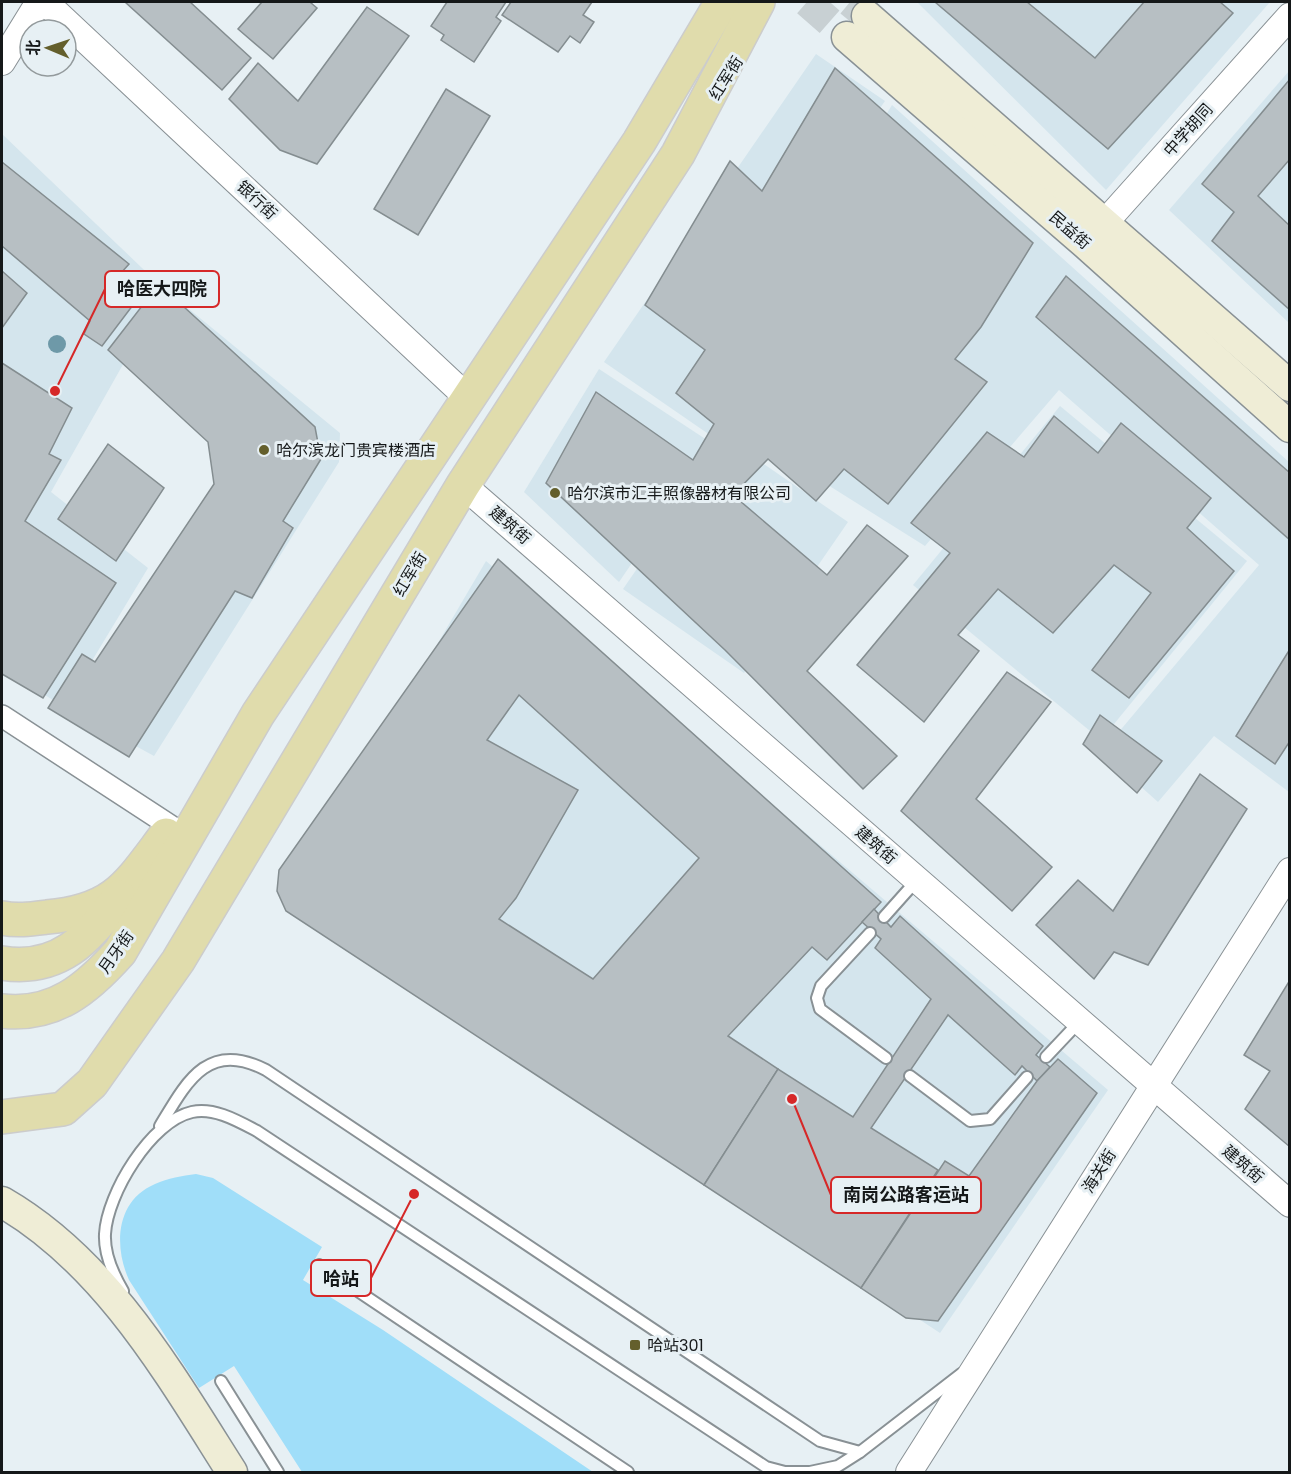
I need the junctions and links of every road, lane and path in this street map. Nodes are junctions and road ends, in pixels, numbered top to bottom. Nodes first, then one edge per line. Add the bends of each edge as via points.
1 (39, 2) edge
2 (45, 2) edge
3 (696, 2) edge
4 (722, 2) edge
5 (758, 2) edge
6 (774, 2) edge
7 (1290, 16) edge
8 (857, 27) tunnel mouth
9 (2, 62) edge
10 (639, 142) junction
11 (678, 154) junction
12 (1095, 234) junction
13 (1290, 387) edge
14 (469, 399) junction
15 (1290, 427) edge
16 (463, 485) junction
17 (2, 716) edge
18 (179, 831) junction
19 (1290, 871) edge
20 (136, 874) junction
21 (917, 880) junction
22 (885, 917) dead end
23 (2, 918) edge
24 (870, 933) dead end
25 (2, 963) edge
26 (2, 1011) edge
27 (1080, 1021) junction
28 (1046, 1057) dead end
29 (886, 1058) dead end
30 (910, 1076) dead end
31 (1028, 1077) dead end
32 (1153, 1085) junction
33 (2, 1117) edge
34 (156, 1132) junction
35 (2, 1202) edge
36 (1290, 1204) edge
37 (319, 1265) dead end
38 (981, 1359) junction
39 (164, 1365) junction
40 (221, 1381) dead end
41 (860, 1452) junction
42 (232, 1473) edge
43 (278, 1473) edge
44 (628, 1473) edge
45 (909, 1473) edge

1 - 9 street
2 - 14 street, 银行街
3 - 10 main road
4 - 10 main road
5 - 11 main road, 红军街
6 - 11 main road, 红军街
7 - 12 street, 中学胡同
8 - 12 main road, 民益街
10 - 14 main road
11 - 16 main road, 红军街
12 - 13 main road, 民益街
12 - 15 main road, 民益街
14 - 18 main road
16 - 21 street, 建筑街
16 - 33 main road, 红军街 via 178,961 92,1083 63,1109
17 - 18 street
18 - 20 main road
18 - 26 main road, 月牙街 via 120,952 96,980 51,1005 30,1011
19 - 32 street, 海关街
20 - 23 main road via 119,893 96,908 55,916
20 - 25 main road, 月牙街 via 81,944 59,957 37,963
21 - 22 lane
21 - 27 street, 建筑街
24 - 29 lane via 821,986 817,998 820,1009
27 - 28 lane
27 - 32 street, 建筑街
30 - 31 lane via 970,1120 980,1122 990,1119
32 - 36 street, 建筑街
32 - 38 street, 海关街
34 - 39 lane via 120,1185 111,1205 105,1237 117,1280
34 - 41 lane via 182,1116 210,1111 258,1131 766,1467 810,1472 838,1466
34 - 41 lane via 199,1071 230,1058 248,1061 820,1441
35 - 39 main road via 61,1243 78,1260
37 - 44 lane
38 - 41 lane
38 - 45 street, 海关街
39 - 42 main road
40 - 43 lane

